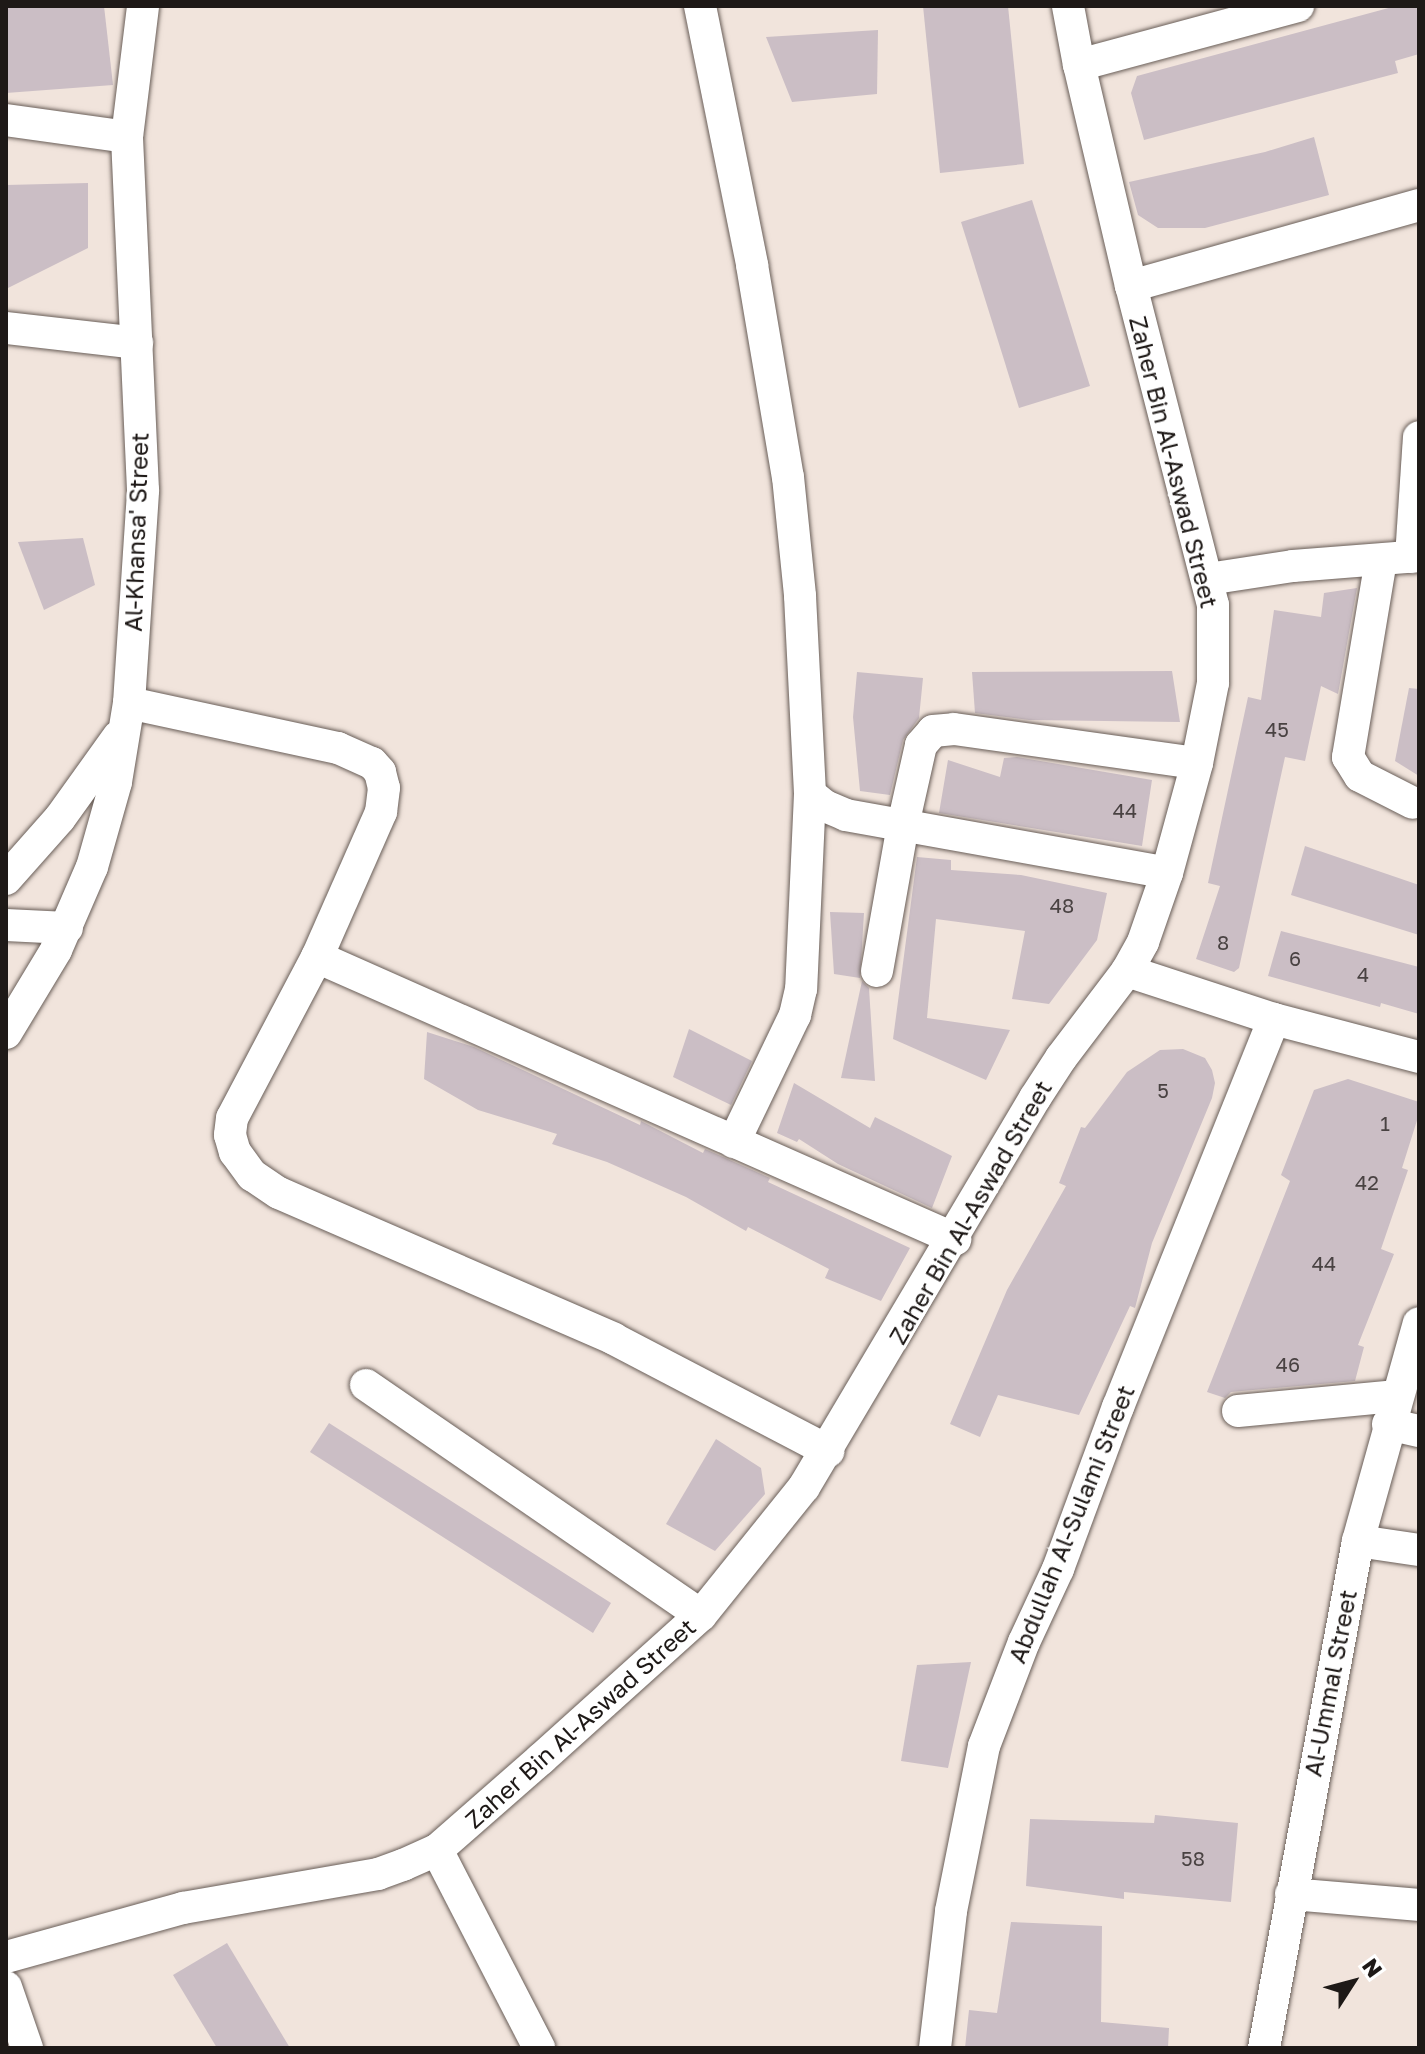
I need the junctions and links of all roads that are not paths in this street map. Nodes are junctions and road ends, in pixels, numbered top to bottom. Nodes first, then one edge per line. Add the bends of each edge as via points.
1 (143, 6) edge
2 (700, 6) edge
3 (1068, 6) edge
4 (1298, 6) edge
5 (1079, 65) junction
6 (6, 120) edge
7 (127, 137) junction
8 (1419, 205) edge
9 (1131, 286) junction
10 (6, 328) edge
11 (137, 343) junction
12 (1419, 437) edge
13 (1403, 558) edge
14 (1208, 579) junction
15 (127, 716) junction
16 (1197, 763) junction
17 (810, 794) junction
18 (1413, 803) dead end
19 (903, 825) junction
20 (1167, 873) junction
21 (6, 879) edge
22 (6, 925) edge
23 (67, 928) junction
24 (317, 957) junction
25 (877, 971) dead end
26 (1127, 971) junction
27 (1274, 1019) junction
28 (6, 1033) edge
29 (1419, 1057) edge
30 (734, 1142) junction
31 (955, 1239) junction
32 (1419, 1323) edge
33 (366, 1385) dead end
34 (1392, 1410) junction
35 (1238, 1411) dead end
36 (1419, 1431) edge
37 (828, 1451) junction
38 (1358, 1541) junction
39 (1419, 1550) edge
40 (701, 1615) junction
41 (437, 1850) junction
42 (1291, 1894) junction
43 (1419, 1905) edge
44 (6, 1957) edge
45 (6, 1987) edge
46 (27, 2048) edge
47 (539, 2048) edge
48 (935, 2048) edge
49 (1264, 2048) edge

1 - 7 street, Al-Khansa' Street
2 - 17 street via 788,477
3 - 5 street, Zaher Bin Al-Aswad Street
4 - 5 street
5 - 9 street, Zaher Bin Al-Aswad Street
6 - 7 street
7 - 11 street, Al-Khansa' Street
8 - 9 street
9 - 14 street, Zaher Bin Al-Aswad Street
10 - 11 street
11 - 15 street, Al-Khansa' Street via 143,490
12 - 13 street
13 - 14 street
13 - 18 street via 1348,757 1360,776
14 - 16 street, Zaher Bin Al-Aswad Street via 1213,683
15 - 21 street via 60,818
15 - 23 street, Al-Khansa' Street via 104,829
15 - 24 street via 338,748 380,772 381,812
16 - 19 street via 942,729 921,745
16 - 20 street, Zaher Bin Al-Aswad Street
17 - 19 street via 846,815
17 - 30 street via 801,989 795,1015
19 - 20 street
19 - 25 street
20 - 26 street, Zaher Bin Al-Aswad Street
22 - 23 street
23 - 28 street, Al-Khansa' Street
24 - 30 street
24 - 37 street via 232,1118 235,1152 252,1175 279,1193 614,1339
26 - 27 street
26 - 31 street, Zaher Bin Al-Aswad Street via 1061,1058
27 - 29 street
27 - 48 street, Abdullah Al-Sulami Street via 984,1746 951,1911
30 - 31 street
31 - 37 street, Zaher Bin Al-Aswad Street
32 - 34 street, Al-Ummal Street
33 - 40 street
34 - 35 street
34 - 36 street
34 - 38 street, Al-Ummal Street
37 - 40 street, Zaher Bin Al-Aswad Street
38 - 39 street
38 - 42 street, Al-Ummal Street
40 - 41 street, Zaher Bin Al-Aswad Street
41 - 44 street, Zaher Bin Al-Aswad Street via 378,1874 183,1908
41 - 47 street
42 - 43 street
42 - 49 street, Al-Ummal Street
45 - 46 street

